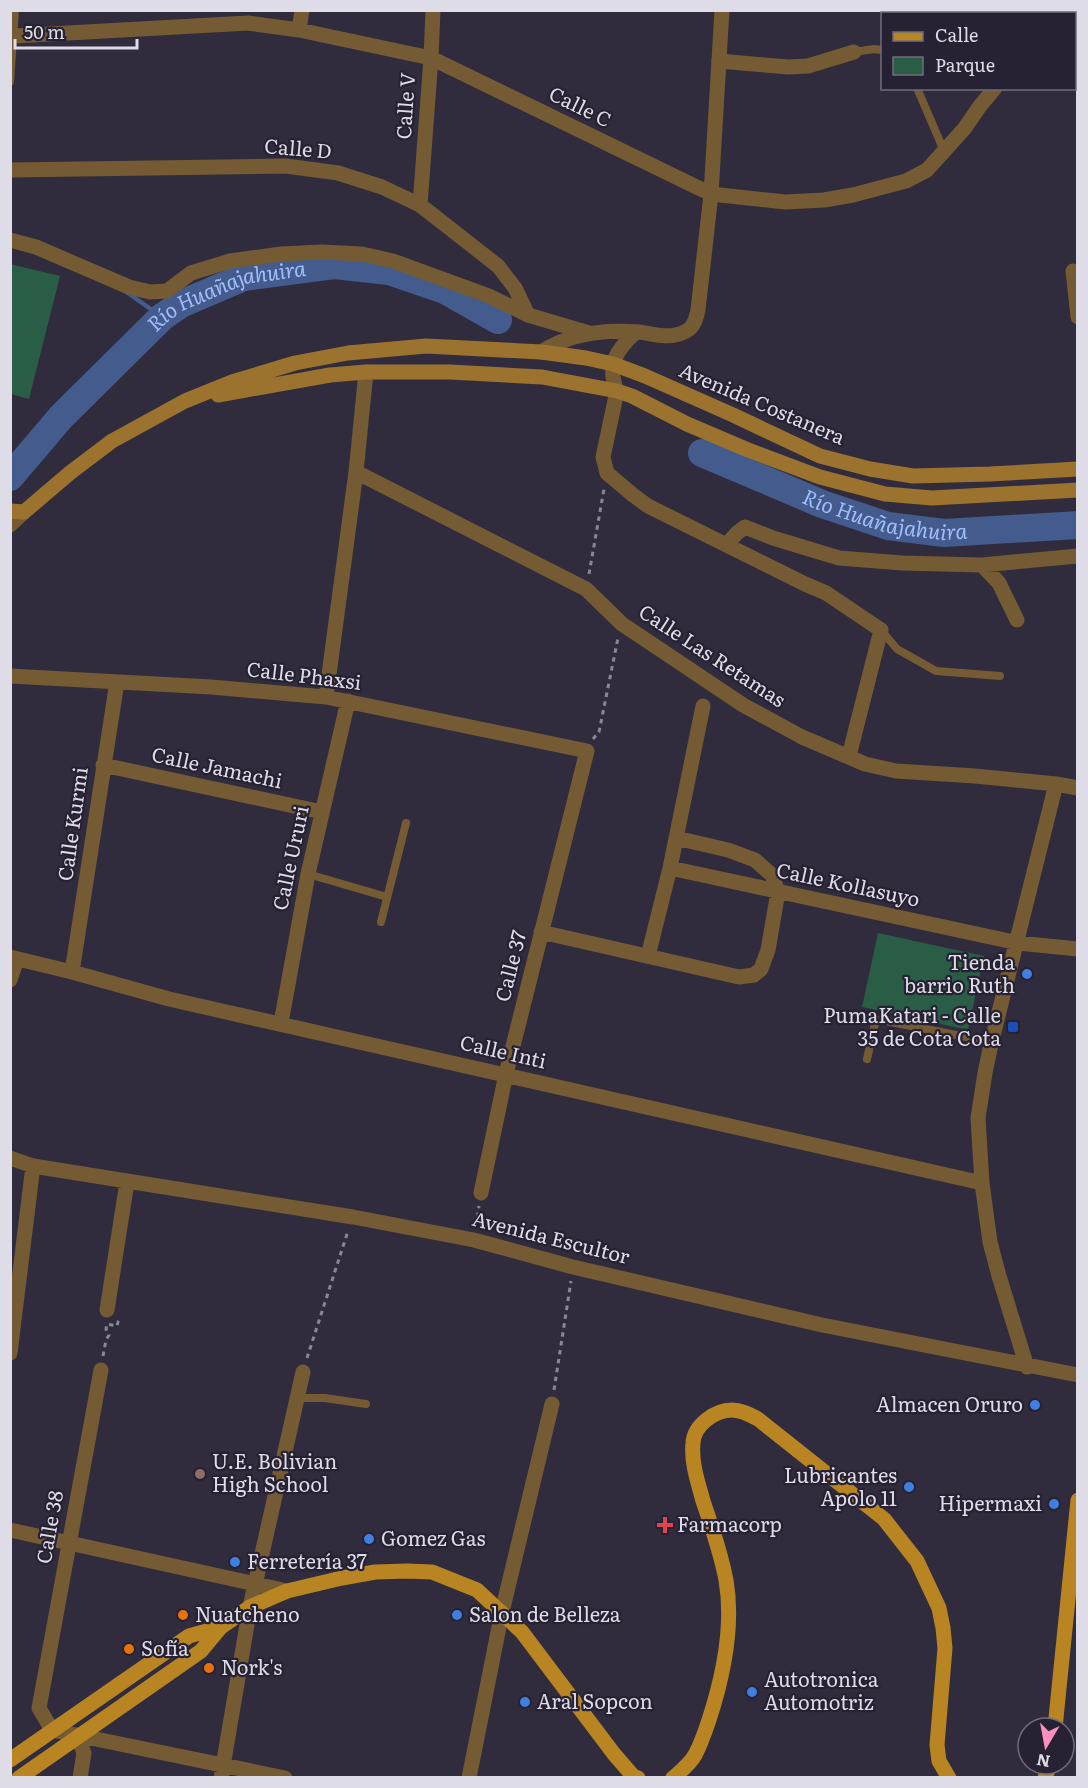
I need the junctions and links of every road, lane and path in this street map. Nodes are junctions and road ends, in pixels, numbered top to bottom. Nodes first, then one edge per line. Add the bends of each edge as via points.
1 (15, 10) edge
2 (302, 10) edge
3 (432, 10) edge
4 (722, 10) edge
5 (299, 30) junction
6 (14, 36) junction
7 (881, 50) edge
8 (855, 52) joint
9 (431, 58) junction
10 (719, 61) junction
11 (10, 82) edge
12 (918, 90) edge
13 (993, 90) edge
14 (944, 151) junction
15 (10, 170) edge
16 (711, 194) junction
17 (420, 205) junction
18 (10, 240) edge
19 (1072, 271) dead end
20 (528, 315) junction
21 (1077, 317) edge
22 (636, 332) junction
23 (589, 333) junction
24 (426, 346) junction
25 (541, 352) junction
26 (613, 364) junction
27 (366, 372) junction
28 (617, 391) junction
29 (185, 401) junction
30 (1077, 469) edge
31 (356, 472) junction
32 (607, 473) junction
33 (1077, 490) edge
34 (17, 511) edge
35 (10, 525) edge
36 (727, 544) junction
37 (1077, 556) edge
38 (982, 565) junction
39 (586, 589) junction
40 (1017, 620) dead end
41 (622, 624) junction
42 (881, 630) junction
43 (10, 676) edge
44 (1000, 676) dead end
45 (117, 682) junction
46 (326, 697) junction
47 (348, 701) junction
48 (704, 706) dead end
49 (587, 751) junction
50 (849, 756) junction
51 (103, 765) junction
52 (1056, 784) junction
53 (1077, 788) edge
54 (322, 812) junction
55 (406, 823) dead end
56 (676, 838) junction
57 (670, 868) junction
58 (308, 873) junction
59 (778, 892) junction
60 (387, 897) junction
61 (381, 922) dead end
62 (541, 932) junction
63 (1018, 943) junction
64 (1077, 949) edge
65 (648, 956) junction
66 (14, 958) edge
67 (72, 972) junction
68 (10, 981) edge
69 (281, 1023) junction
70 (992, 1040) junction
71 (867, 1059) dead end
72 (506, 1074) junction
73 (10, 1158) edge
74 (33, 1166) junction
75 (127, 1182) junction
76 (982, 1184) junction
77 (481, 1193) joint
78 (353, 1217) junction
79 (474, 1240) junction
80 (573, 1267) junction
81 (107, 1310) dead end
82 (106, 1329) dead end
83 (10, 1353) edge
84 (1027, 1367) junction
85 (101, 1370) joint
86 (303, 1371) joint
87 (1077, 1375) edge
88 (297, 1398) junction
89 (366, 1404) dead end
90 (552, 1404) joint
91 (1077, 1500) edge
92 (10, 1530) edge
93 (68, 1543) junction
94 (255, 1584) junction
95 (287, 1591) junction
96 (250, 1607) junction
97 (502, 1612) junction
98 (221, 1627) junction
99 (1055, 1716) edge
100 (52, 1730) junction
101 (77, 1736) junction
102 (10, 1760) edge
103 (222, 1772) edge
104 (19, 1778) edge
105 (80, 1778) edge
106 (285, 1778) edge
107 (469, 1778) edge
108 (638, 1778) edge
109 (673, 1778) edge
110 (949, 1778) edge

1 - 6 lane
2 - 5 street
3 - 9 street, Calle V
4 - 10 street, Avenida Costanera
5 - 6 street, Calle C via 248,23
5 - 9 street, Calle C
6 - 11 lane
7 - 8 lane
8 - 10 street via 808,66
9 - 16 street, Calle C
9 - 17 street, Calle V
10 - 16 street, Avenida Costanera
12 - 14 lane
13 - 14 street, Calle C
14 - 16 street, Calle C via 927,170 906,181 853,195 785,202
15 - 17 street, Calle D via 286,166 338,173
16 - 22 street, Avenida Costanera via 695,323 673,336
17 - 20 street, Calle D via 498,267 515,288
18 - 20 street via 150,292 167,291 191,273 230,261 281,254 362,254 427,273
19 - 21 street
20 - 23 street
22 - 23 street, Avenida Costanera
22 - 26 street via 622,344
23 - 25 street, Avenida Costanera via 554,343
24 - 25 main road, Avenida Costanera
24 - 27 main road via 384,355
24 - 29 main road, Avenida Costanera via 348,353 295,363
25 - 26 main road, Avenida Costanera
26 - 28 street
26 - 30 main road, Avenida Costanera via 820,456 870,469 913,476
27 - 28 main road, Avenida Costanera via 542,377
27 - 29 main road, Avenida Costanera
27 - 31 street
28 - 32 street via 603,457
28 - 33 main road, Avenida Costanera via 748,450 820,477 885,494 932,498
29 - 34 main road, Avenida Costanera via 112,441
31 - 39 street, Calle Las Retamas
31 - 46 street
32 - 36 street via 648,506
32 - 39 path
34 - 35 street, Avenida Costanera
36 - 38 street via 745,526 838,558
36 - 42 street via 826,593
37 - 38 street
38 - 40 street via 999,583
39 - 41 street, Calle Las Retamas
41 - 49 path via 598,732
41 - 50 street, Calle Las Retamas via 743,705 802,737
42 - 44 lane via 897,649 936,671
42 - 50 street
43 - 45 street, Calle Phaxsi
45 - 46 street, Calle Phaxsi
45 - 51 street, Calle Kurmi
46 - 47 street, Calle Phaxsi
47 - 49 street, Calle Phaxsi
47 - 54 street, Calle Ururi
48 - 56 street
49 - 62 street, Calle 37
50 - 52 street, Calle Las Retamas via 896,771
51 - 54 street, Calle Jamachi
51 - 67 street, Calle Kurmi
52 - 53 street, Calle Las Retamas
52 - 63 street
54 - 58 street, Calle Ururi
55 - 60 lane
56 - 57 street
56 - 59 street via 755,860 772,875
57 - 59 street, Calle Kollasuyo
57 - 65 street
58 - 60 lane
58 - 69 street, Calle Ururi
59 - 63 street, Calle Kollasuyo
59 - 65 street via 768,950 761,969 754,975 739,976
60 - 61 lane
62 - 65 street
62 - 72 street, Calle 37
63 - 64 street, Calle Kollasuyo
63 - 70 street
66 - 67 street, Calle Inti
66 - 68 street
67 - 69 street, Calle Inti via 168,999
69 - 72 street, Calle Inti
70 - 71 lane via 876,1019
70 - 76 street via 978,1118
72 - 76 street, Calle Inti
72 - 77 street, Calle 37
73 - 74 street, Avenida Escultor
74 - 75 street, Avenida Escultor
74 - 83 street
75 - 78 street, Avenida Escultor
75 - 81 street
76 - 84 street via 990,1242
77 - 79 path
78 - 79 street, Avenida Escultor
78 - 86 path
79 - 80 street, Avenida Escultor
80 - 84 street, Avenida Escultor via 822,1325
80 - 90 path
82 - 85 path via 109,1335
84 - 87 street, Avenida Escultor
85 - 93 street, Calle 38
86 - 88 street
88 - 89 lane
88 - 94 street
90 - 97 street
91 - 99 main road
92 - 93 street
93 - 94 street
93 - 100 street, Calle 38 via 39,1708
94 - 95 street
94 - 96 street
95 - 96 main road
95 - 97 main road via 375,1572 432,1572 477,1590
96 - 98 main road
96 - 103 street
97 - 107 street
97 - 108 main road via 529,1641 614,1754
98 - 100 main road via 189,1636
98 - 101 main road via 201,1651
100 - 101 street
100 - 102 main road
101 - 103 street
101 - 104 main road
101 - 105 street via 84,1753
103 - 106 street
109 - 110 main road via 695,1755 706,1729 718,1691 728,1628 726,1580 692,1458 693,1439 702,1424 715,1414 731,1410 758,1419 884,1520 917,1561 939,1608 943,1628 945,1648 937,1745 939,1761

